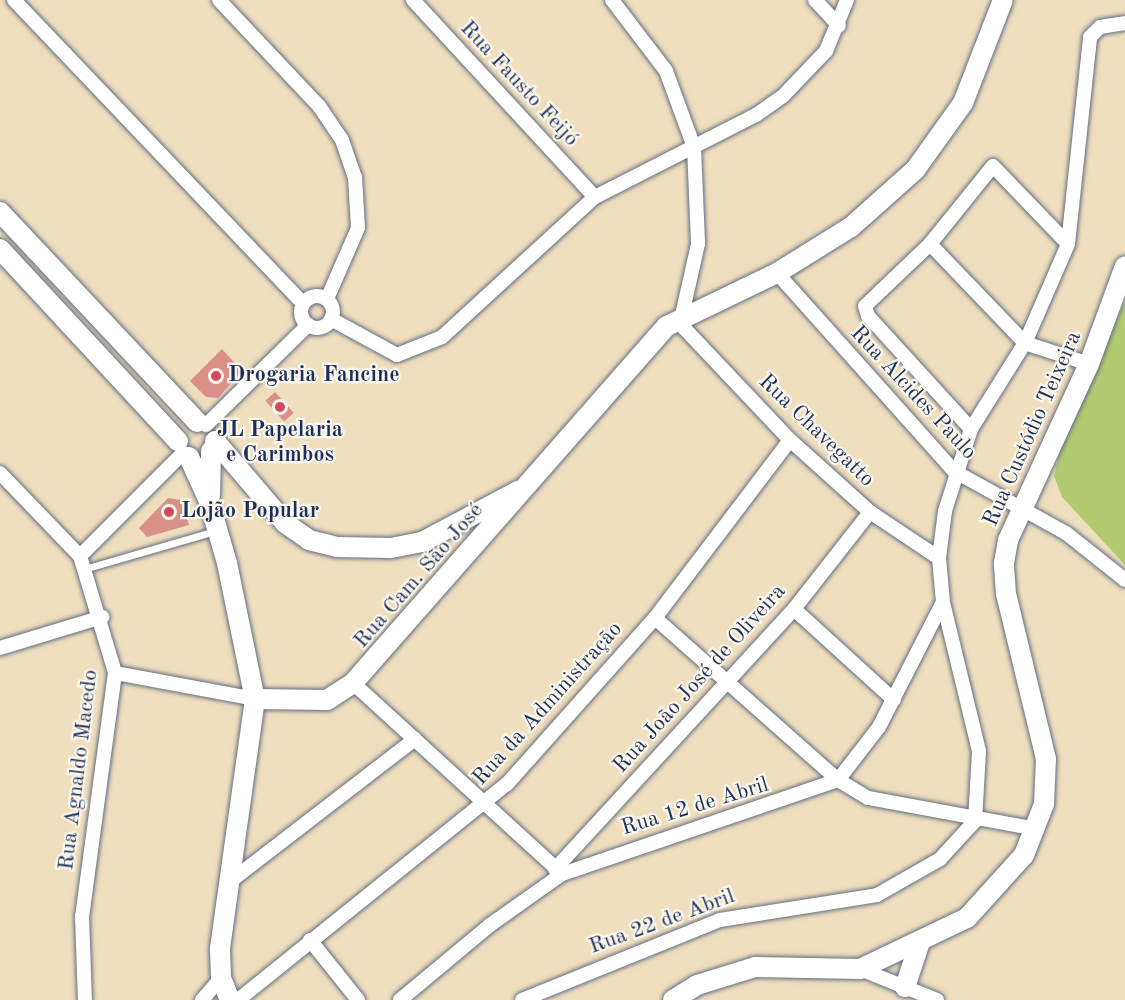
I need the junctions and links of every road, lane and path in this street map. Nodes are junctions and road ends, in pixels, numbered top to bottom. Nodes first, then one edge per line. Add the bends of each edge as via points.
1 (14, 0) edge
2 (219, 0) edge
3 (413, 0) edge
4 (612, 0) edge
5 (815, 0) edge
6 (847, 0) edge
7 (1003, 0) edge
8 (1125, 23) edge
9 (839, 26) junction
10 (694, 147) junction
11 (595, 196) junction
12 (0, 212) edge
13 (930, 244) junction
14 (1068, 244) junction
15 (0, 249) edge
16 (1125, 266) edge
17 (777, 273) junction
18 (327, 299) junction
19 (303, 303) junction
20 (682, 315) junction
21 (331, 320) junction
22 (308, 325) junction
23 (1025, 343) junction
24 (1089, 364) junction
25 (971, 429) junction
26 (207, 435) junction
27 (790, 440) junction
28 (183, 450) junction
29 (954, 471) junction
30 (0, 473) edge
31 (533, 482) junction
32 (209, 501) junction
33 (1022, 510) junction
34 (870, 512) junction
35 (456, 528) junction
36 (218, 530) junction
37 (473, 551) junction
38 (939, 558) junction
39 (82, 563) junction
40 (1125, 580) edge
41 (943, 602) junction
42 (794, 609) junction
43 (102, 617) junction
44 (655, 618) junction
45 (0, 648) edge
46 (116, 674) junction
47 (727, 682) junction
48 (353, 683) junction
49 (255, 699) junction
50 (894, 700) junction
51 (415, 739) junction
52 (837, 780) junction
53 (486, 804) junction
54 (975, 821) junction
55 (1037, 829) junction
56 (559, 872) junction
57 (232, 880) junction
58 (310, 940) junction
59 (920, 942) junction
60 (860, 969) junction
61 (221, 978) junction
62 (905, 987) junction
63 (85, 1000) edge
64 (202, 1000) edge
65 (230, 1000) edge
66 (238, 1000) edge
67 (358, 1000) edge
68 (400, 1000) edge
69 (522, 1000) edge
70 (673, 1000) edge
71 (937, 1000) edge

1 - 19 street
2 - 18 street via 319,106 342,140 355,177 358,228
3 - 11 street, Rua Fausto Feijó
4 - 10 street via 666,71
5 - 9 street
6 - 9 street
7 - 17 street via 963,103 938,143 851,227
8 - 14 street via 1100,27 1090,37
9 - 10 street via 809,72 783,96
10 - 11 street
10 - 20 street via 698,244
11 - 21 street via 442,337 414,351 397,355 381,350
12 - 26 street
13 - 14 street via 993,166
13 - 23 street
13 - 25 street via 865,310
14 - 23 street
15 - 28 street
16 - 24 street, Rua Custódio Teixeira
17 - 20 street
17 - 29 street, Rua Alcides Paulo
18 - 19 street via 317,295
18 - 21 street
19 - 22 street via 301,317
20 - 27 street, Rua Chavegatto via 699,345
20 - 31 street, Rua Cam. São José
21 - 22 street via 323,327
22 - 26 street
23 - 24 street
23 - 25 street
24 - 33 street, Rua Custódio Teixeira
25 - 29 street
26 - 28 street
26 - 28 street via 183,427
26 - 32 street
26 - 35 street via 266,506 309,540 337,548 391,548
27 - 34 street, Rua Chavegatto
27 - 44 street, Rua da Administração
28 - 32 street
28 - 39 street
29 - 33 street, Rua Alcides Paulo
29 - 38 street
30 - 39 street, Rua Agnaldo Macedo
31 - 35 street
31 - 37 street, Rua Cam. São José
32 - 36 street
33 - 40 street, Rua Alcides Paulo via 1066,533
33 - 55 street, Rua Custódio Teixeira via 1004,563 1006,594 1043,730 1044,804
34 - 38 street, Rua Chavegatto
34 - 42 street, Rua João José de Oliveira
35 - 37 street
36 - 39 lane
36 - 49 street via 248,644
37 - 48 street, Rua Cam. São José
38 - 41 street
39 - 43 street, Rua Agnaldo Macedo
41 - 50 street, Rua 12 de Abril
41 - 54 street via 977,734
42 - 47 street, Rua João José de Oliveira
42 - 50 street
43 - 45 street
43 - 46 street, Rua Agnaldo Macedo
44 - 47 street
44 - 53 street, Rua da Administração
46 - 49 street, Rua Cam. São José
46 - 63 street, Rua Agnaldo Macedo via 82,916
47 - 52 street
47 - 56 street, Rua João José de Oliveira
48 - 49 street, Rua Cam. São José via 327,700
48 - 51 street
49 - 57 street
50 - 52 street, Rua 12 de Abril via 861,753
51 - 53 street
51 - 57 street
52 - 54 street via 868,798
52 - 56 street, Rua 12 de Abril
53 - 56 street
53 - 58 street, Rua da Administração
54 - 55 street
54 - 69 street, Rua 22 de Abril via 940,860 877,895 720,920
55 - 59 street, Rua Custódio Teixeira via 1010,874 978,908
56 - 68 street, Rua 12 de Abril
57 - 61 street via 220,949
58 - 66 street, Rua da Administração
58 - 67 street
59 - 60 street, Rua Custódio Teixeira
59 - 62 street
60 - 62 street
60 - 70 street, Rua Custódio Teixeira via 755,967 697,985
61 - 64 street
61 - 65 street
62 - 71 street

